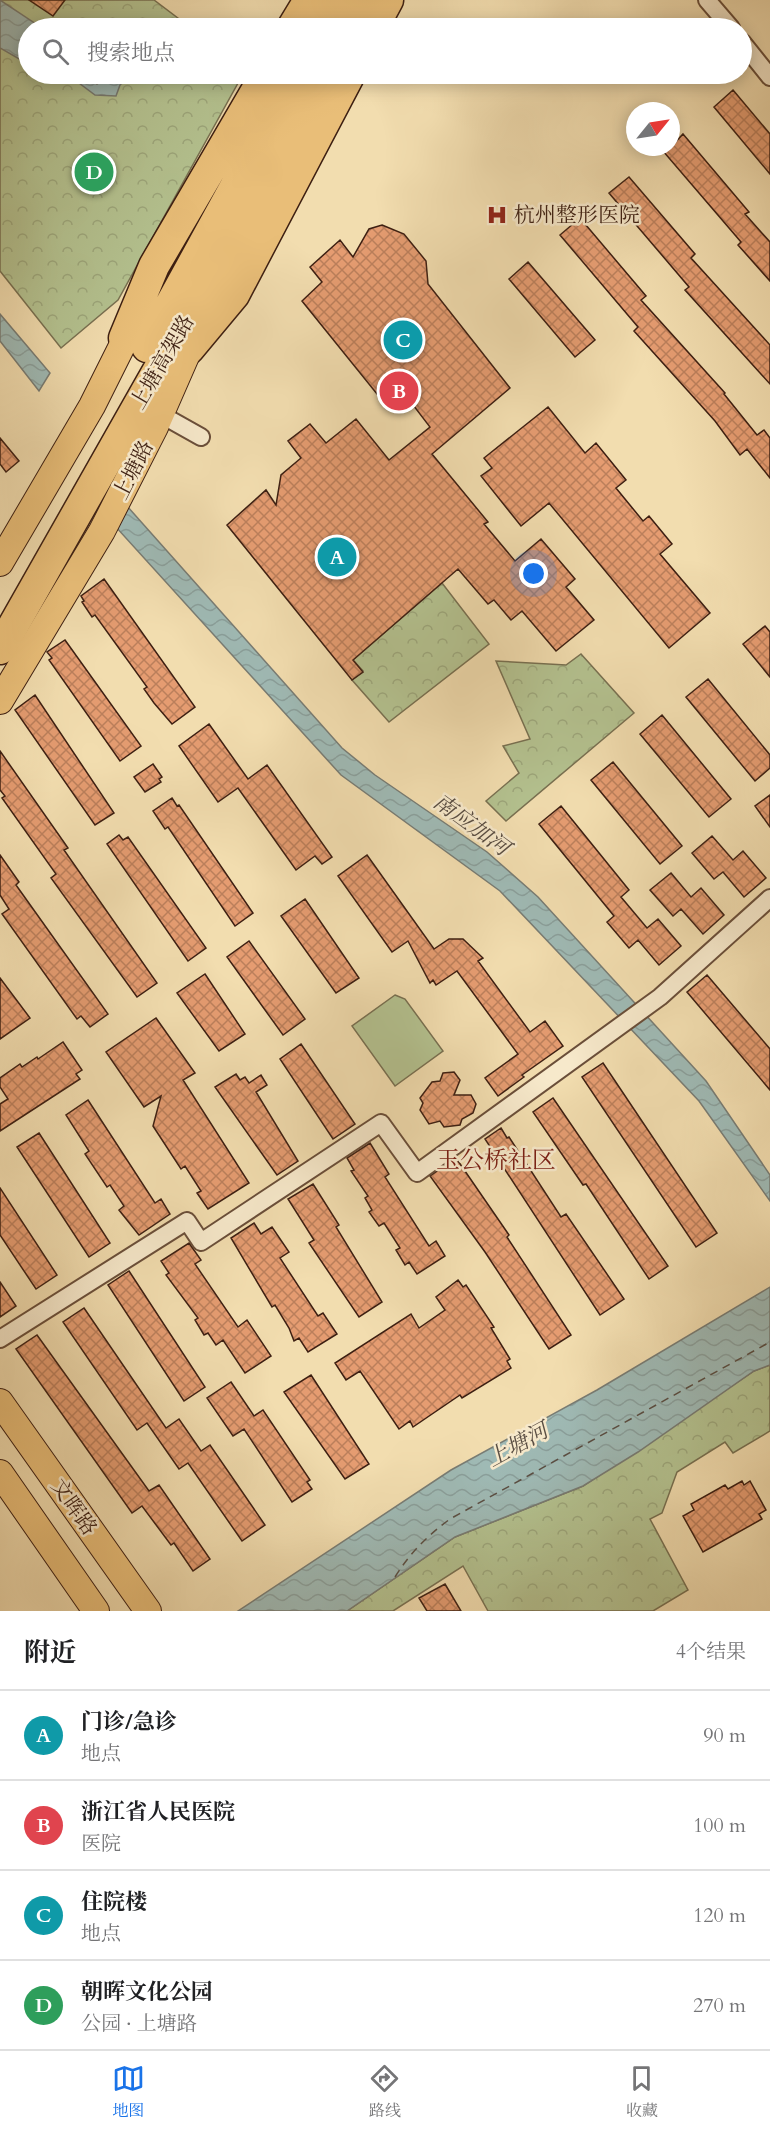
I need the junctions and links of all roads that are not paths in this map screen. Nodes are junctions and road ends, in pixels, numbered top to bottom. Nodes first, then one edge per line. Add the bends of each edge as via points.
1 (309, 0) edge
2 (321, 0) edge
3 (337, 0) edge
4 (362, 0) edge
5 (377, 0) edge
6 (388, 0) edge
7 (707, 0) edge
8 (298, 18) edge
9 (311, 18) edge
10 (327, 18) edge
11 (352, 18) edge
12 (367, 18) edge
13 (378, 18) edge
14 (722, 18) edge
15 (752, 55) edge
16 (770, 77) edge
17 (260, 84) edge
18 (273, 84) edge
19 (291, 84) edge
20 (317, 84) edge
21 (332, 84) edge
22 (345, 84) edge
23 (124, 338) junction
24 (189, 349) junction
25 (160, 414) junction
26 (201, 437) dead end
27 (0, 563) edge
28 (0, 612) edge
29 (0, 649) edge
30 (0, 701) edge
31 (770, 898) edge
32 (0, 1339) edge
33 (0, 1402) edge
34 (0, 1473) edge
35 (96, 1611) edge
36 (148, 1611) edge

1 - 8 highway
2 - 9 main road
3 - 10 highway
4 - 11 highway
5 - 12 main road
6 - 13 highway
7 - 14 street
15 - 16 street
17 - 23 highway via 154,266
18 - 23 main road via 177,254
19 - 28 highway, 上塘高架路
20 - 29 highway, 上塘高架路
21 - 24 main road, 上塘路
22 - 24 highway via 234,295
23 - 27 main road via 92,406
24 - 25 main road, 上塘路
25 - 26 street
25 - 30 main road, 上塘路 via 102,531
31 - 32 street via 660,997 417,1173 381,1123 201,1242 187,1221
33 - 36 main road, 文晖路
34 - 35 main road, 文晖路

